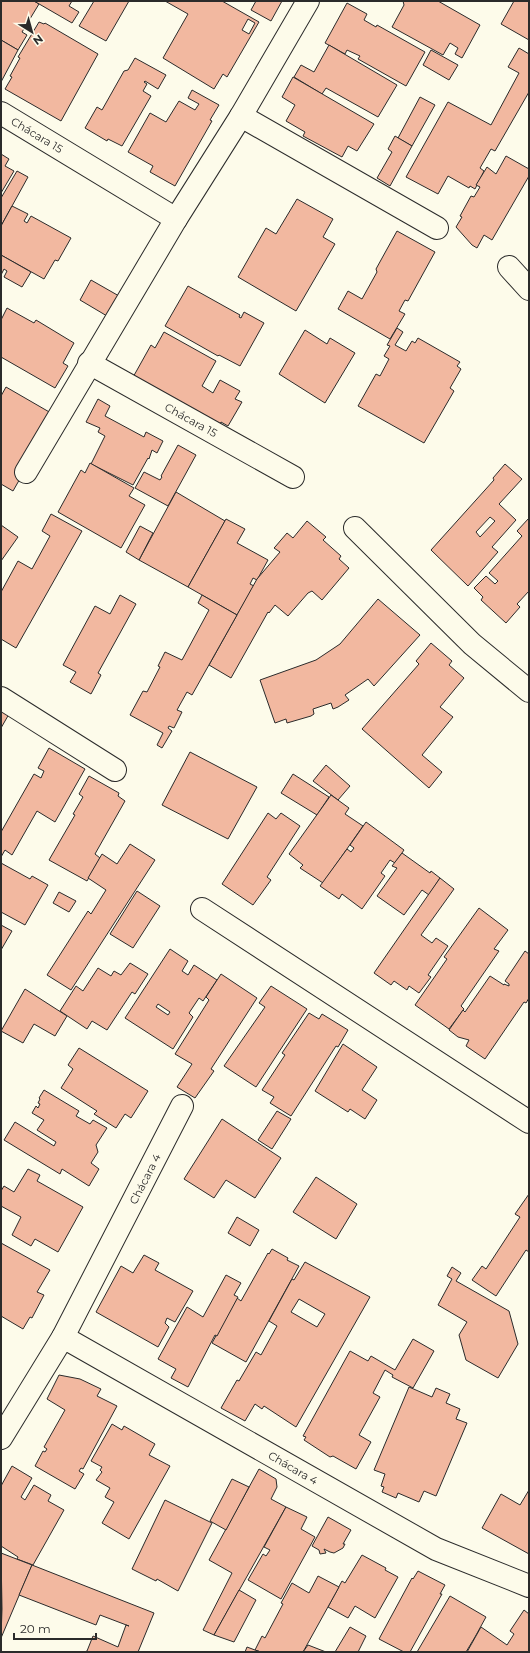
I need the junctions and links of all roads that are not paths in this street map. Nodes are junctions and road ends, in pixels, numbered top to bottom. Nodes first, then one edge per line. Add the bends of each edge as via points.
1 (308, 1) edge
2 (1, 113) edge
3 (241, 116) junction
4 (176, 218) junction
5 (437, 228) dead end
6 (509, 267) dead end
7 (529, 289) edge
8 (90, 363) junction
9 (26, 472) dead end
10 (293, 477) dead end
11 (355, 528) dead end
12 (529, 692) edge
13 (1, 698) edge
14 (114, 770) dead end
15 (202, 909) dead end
16 (182, 1106) dead end
17 (529, 1122) edge
18 (63, 1337) junction
19 (1, 1438) edge
20 (529, 1586) edge

1 - 3 street
2 - 4 street, Chácara 15
3 - 4 street
3 - 5 street
4 - 8 street
6 - 7 street
8 - 9 street
8 - 10 street, Chácara 15
11 - 12 street via 472,644
13 - 14 street
15 - 17 street
16 - 18 street, Chácara 4
18 - 19 street, Chácara 4
18 - 20 street, Chácara 4 via 436,1549

